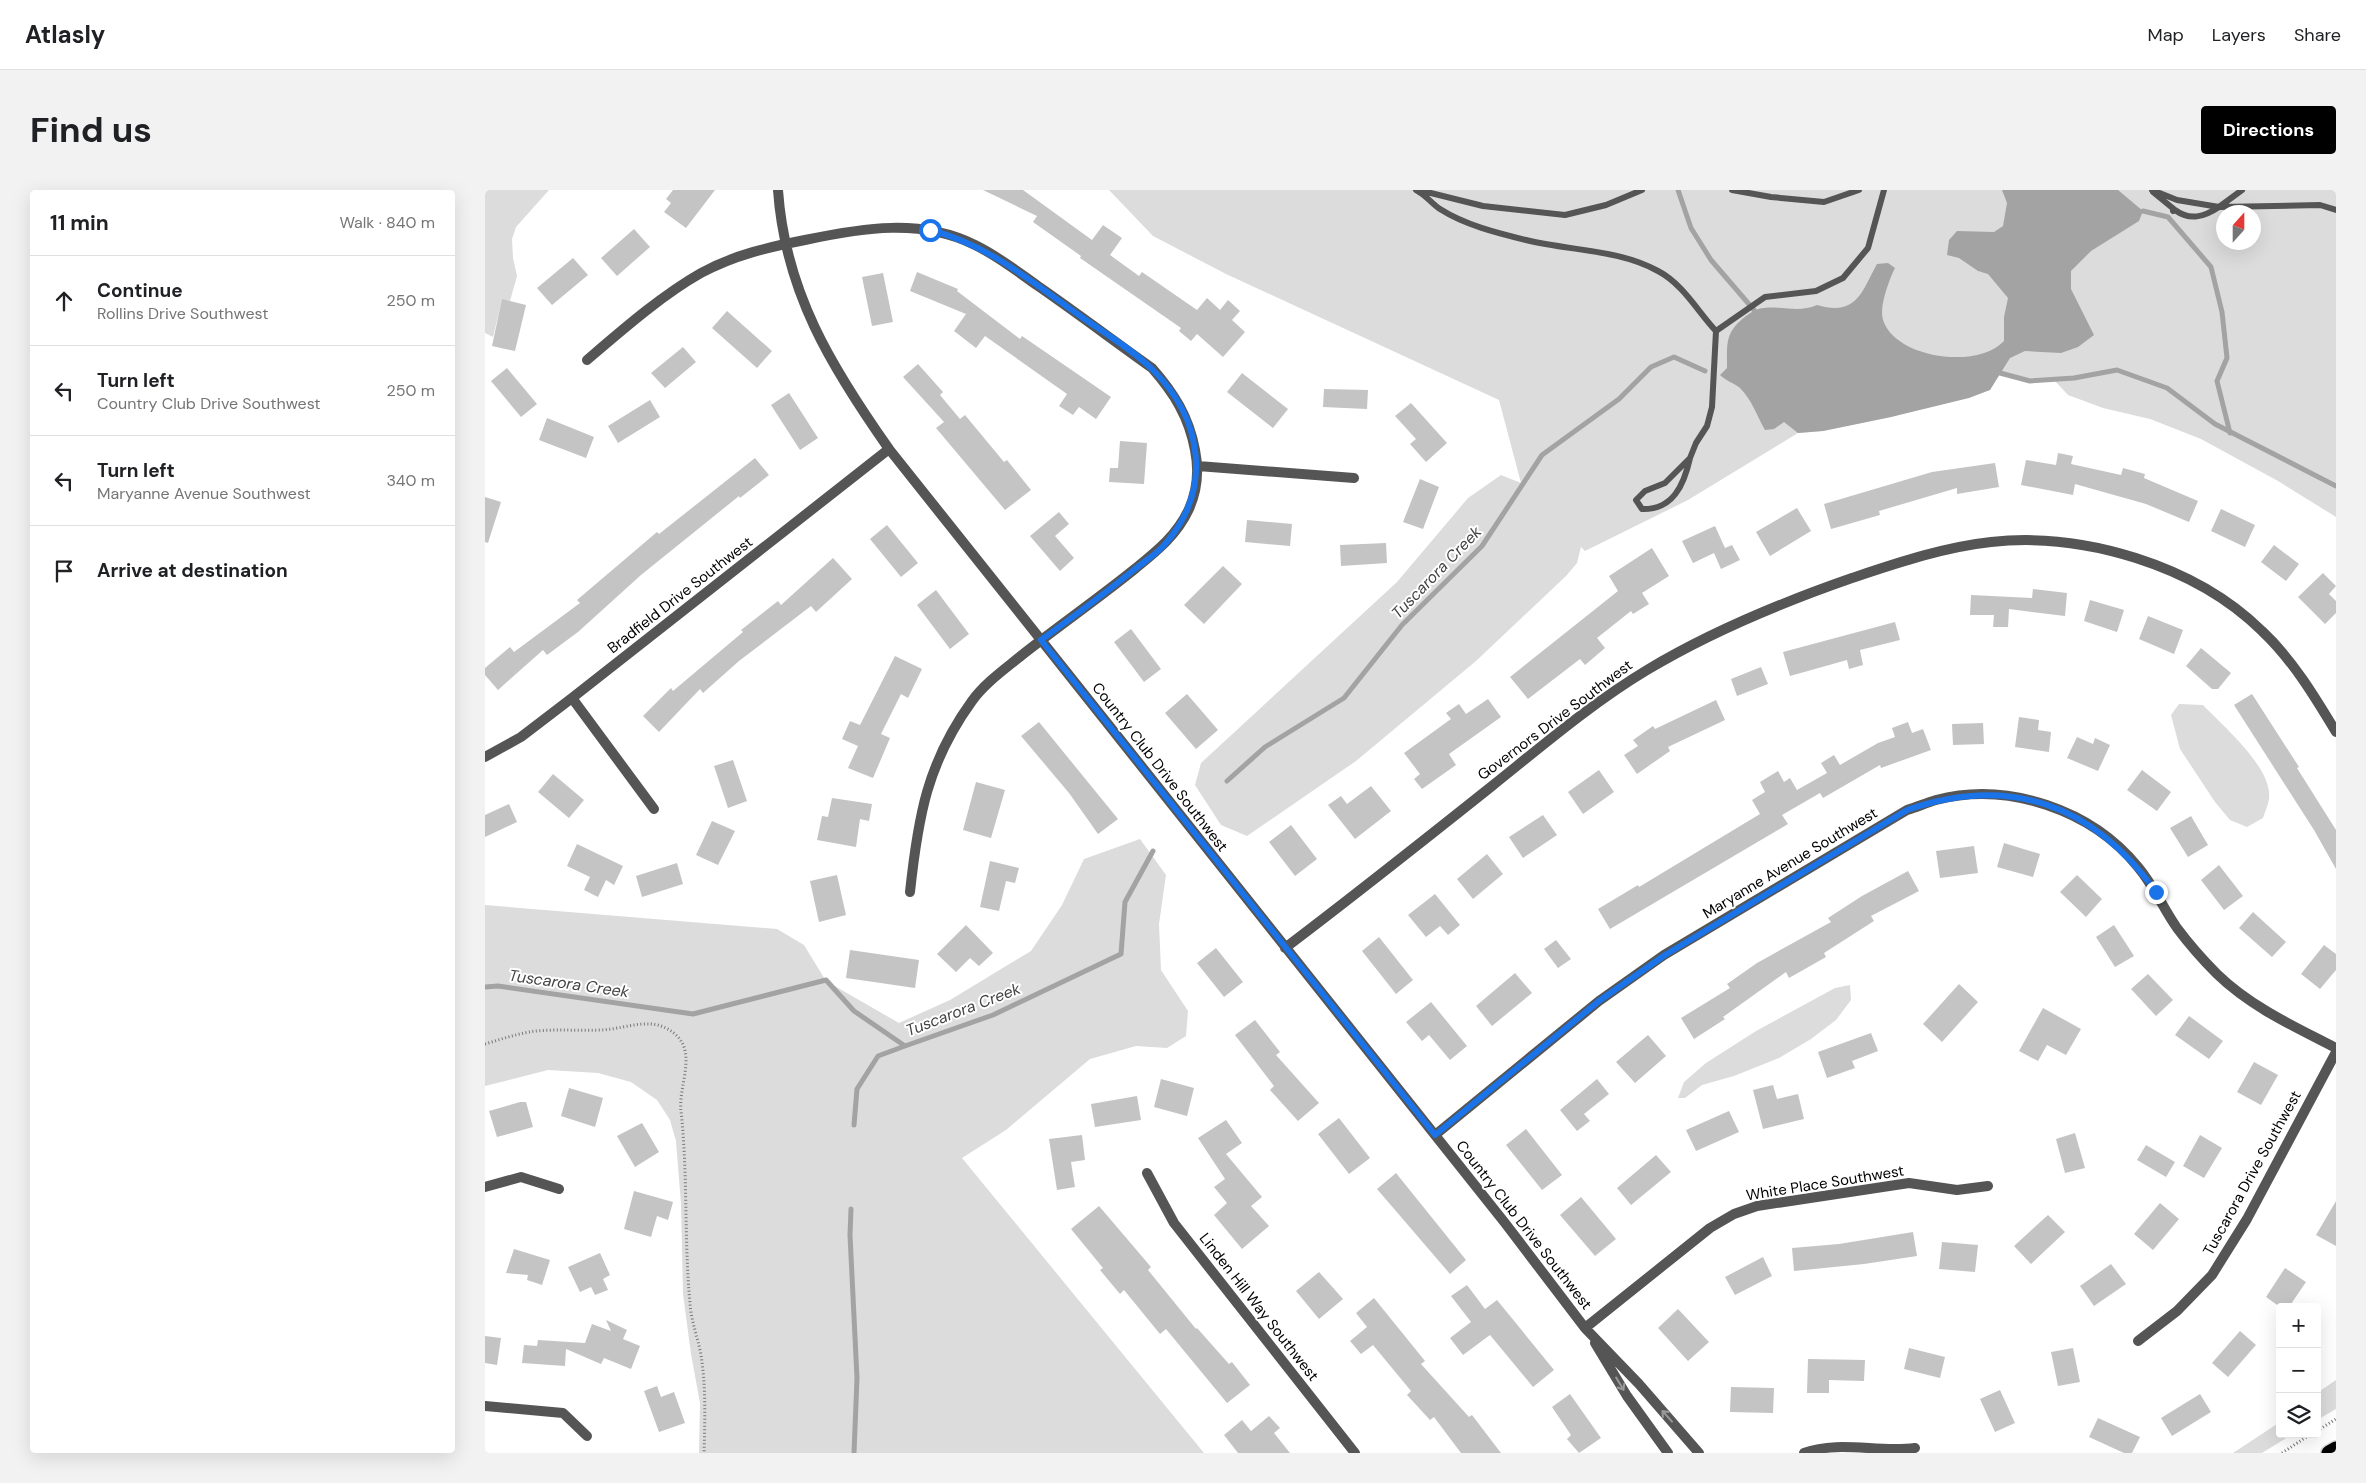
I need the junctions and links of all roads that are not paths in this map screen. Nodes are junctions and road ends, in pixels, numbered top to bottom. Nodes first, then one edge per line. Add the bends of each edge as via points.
1 (778, 190) edge
2 (1417, 190) edge
3 (1642, 190) edge
4 (1732, 190) edge
5 (1859, 190) edge
6 (1884, 190) edge
7 (2151, 190) edge
8 (2242, 190) edge
9 (2222, 205) edge
10 (2216, 206) edge
11 (2261, 206) edge
12 (2216, 209) edge
13 (2336, 210) edge
14 (784, 244) junction
15 (1716, 331) junction
16 (587, 360) dead end
17 (889, 450) junction
18 (1690, 458) junction
19 (1198, 466) junction
20 (1354, 478) dead end
21 (1041, 640) junction
22 (573, 698) junction
23 (2336, 732) edge
24 (485, 757) edge
25 (654, 809) dead end
26 (910, 892) dead end
27 (1285, 948) junction
28 (2336, 1048) edge
29 (2336, 1052) edge
30 (1435, 1135) junction
31 (1147, 1173) dead end
32 (1988, 1186) dead end
33 (485, 1187) edge
34 (559, 1189) dead end
35 (1585, 1328) junction
36 (2138, 1341) dead end
37 (485, 1406) edge
38 (587, 1436) dead end
39 (1915, 1448) dead end
40 (2336, 1449) edge
41 (1355, 1453) edge
42 (1668, 1453) edge
43 (1699, 1453) edge
44 (1804, 1453) edge
45 (2329, 1453) edge

1 - 14 street, Country Club Drive Southwest
2 - 3 lane via 1483,206 1565,215 1605,205
2 - 15 lane via 1438,208 1465,222 1525,240 1635,260 1660,272 1680,288
4 - 5 lane via 1824,202
6 - 15 lane via 1868,248 1843,278 1816,291 1765,296
7 - 10 lane via 2177,200
7 - 12 lane via 2183,216 2194,217
8 - 9 lane
11 - 13 lane via 2320,205
14 - 16 street via 747,253 701,273 637,318
14 - 17 street, Country Club Drive Southwest via 800,294 833,367
14 - 19 street via 881,227 930,230 976,245 1152,368 1182,408 1192,433
15 - 18 lane via 1712,407 1707,426
17 - 21 street, Country Club Drive Southwest
17 - 22 street, Bradfield Drive Southwest
18 - 18 lane via 1665,483 1639,495 1638,505 1652,509 1672,500 1686,476
19 - 20 street
19 - 21 street via 1189,509 1165,544
21 - 26 street via 973,699 952,731 935,765 917,827
21 - 27 street, Country Club Drive Southwest
22 - 24 street, Bradfield Drive Southwest via 521,737
22 - 25 street
23 - 27 street, Governors Drive Southwest via 2290,663 2262,630 2194,582 2155,564 2066,542 2020,540 1959,547 1885,567 1794,598 1717,631 1645,671 1567,726
27 - 30 street, Country Club Drive Southwest
28 - 30 street, Maryanne Avenue Southwest via 2251,1002 2219,975 2177,927 2138,866 2111,840 2055,807 2027,799 1968,796 1937,800 1907,810 1665,955 1599,1001
29 - 36 street, Tuscarora Drive Southwest via 2247,1219 2212,1275 2177,1311
30 - 35 street, Country Club Drive Southwest
31 - 41 street, Linden Hill Way Southwest via 1174,1223
32 - 35 street, White Place Southwest via 1957,1190 1909,1183 1757,1206 1734,1214 1710,1228
33 - 34 street via 521,1177
35 -> 42 street, Country Club Drive Southwest via 1627,1396
43 -> 35 street, Country Club Drive Southwest
37 - 38 street via 563,1413
39 - 44 street via 1830,1447
40 - 45 highway

